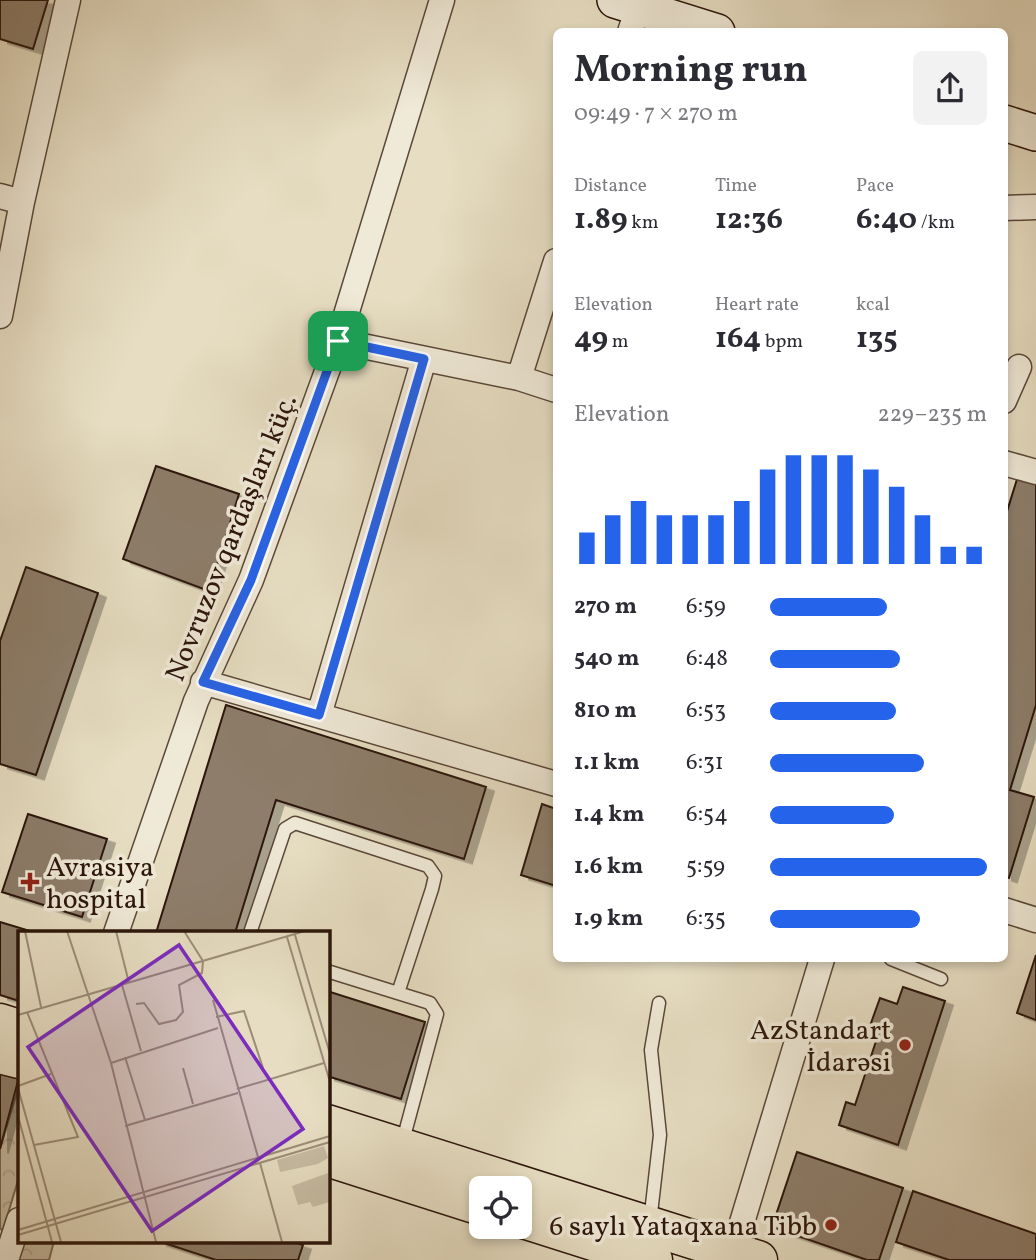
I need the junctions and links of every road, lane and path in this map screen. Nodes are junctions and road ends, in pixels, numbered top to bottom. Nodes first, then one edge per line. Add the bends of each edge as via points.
1 (68, 0) edge
2 (442, 0) edge
3 (683, 10) edge
4 (627, 13) edge
5 (712, 28) edge
6 (1008, 124) edge
7 (1036, 133) edge
8 (11, 199) edge
9 (1036, 207) edge
10 (1008, 208) edge
11 (553, 270) edge
12 (0, 316) edge
13 (338, 341) junction
14 (424, 359) junction
15 (1019, 367) dead end
16 (519, 378) junction
17 (553, 389) edge
18 (1008, 392) edge
19 (1008, 464) edge
20 (1036, 472) edge
21 (203, 682) junction
22 (319, 715) junction
23 (553, 782) edge
24 (1008, 911) edge
25 (1036, 920) edge
26 (117, 931) edge
27 (251, 931) edge
28 (821, 962) edge
29 (898, 962) edge
30 (329, 972) edge
31 (941, 979) dead end
32 (398, 993) junction
33 (659, 1003) dead end
34 (0, 1023) edge
35 (18, 1029) edge
36 (0, 1054) edge
37 (18, 1059) edge
38 (329, 1125) edge
39 (402, 1146) junction
40 (329, 1158) edge
41 (469, 1202) edge
42 (532, 1220) edge
43 (18, 1222) edge
44 (651, 1243) edge
45 (745, 1256) edge
46 (4, 1257) edge

1 - 8 street
2 - 13 street, Novruzov qardaşları küç.
3 - 4 main road
3 - 5 main road
6 - 7 main road
8 - 12 street
9 - 10 street
11 - 16 street
13 - 14 street
13 - 21 street, Novruzov qardaşları küç. via 251,580
14 - 16 street
14 - 22 street
15 - 18 street
16 - 17 street
19 - 20 street
21 - 22 street
21 - 26 street, Novruzov qardaşları küç.
22 - 23 street
24 - 25 street
27 - 32 lane via 285,828 295,823 428,866 435,876 432,889
28 - 45 street
29 - 31 lane
30 - 32 lane
32 - 39 lane via 430,1003 437,1014
33 - 44 lane via 651,1050 660,1135
34 - 35 main road
36 - 37 main road
38 - 39 main road
39 - 44 main road
40 - 41 main road
42 - 44 main road
43 - 46 street
44 - 45 main road

